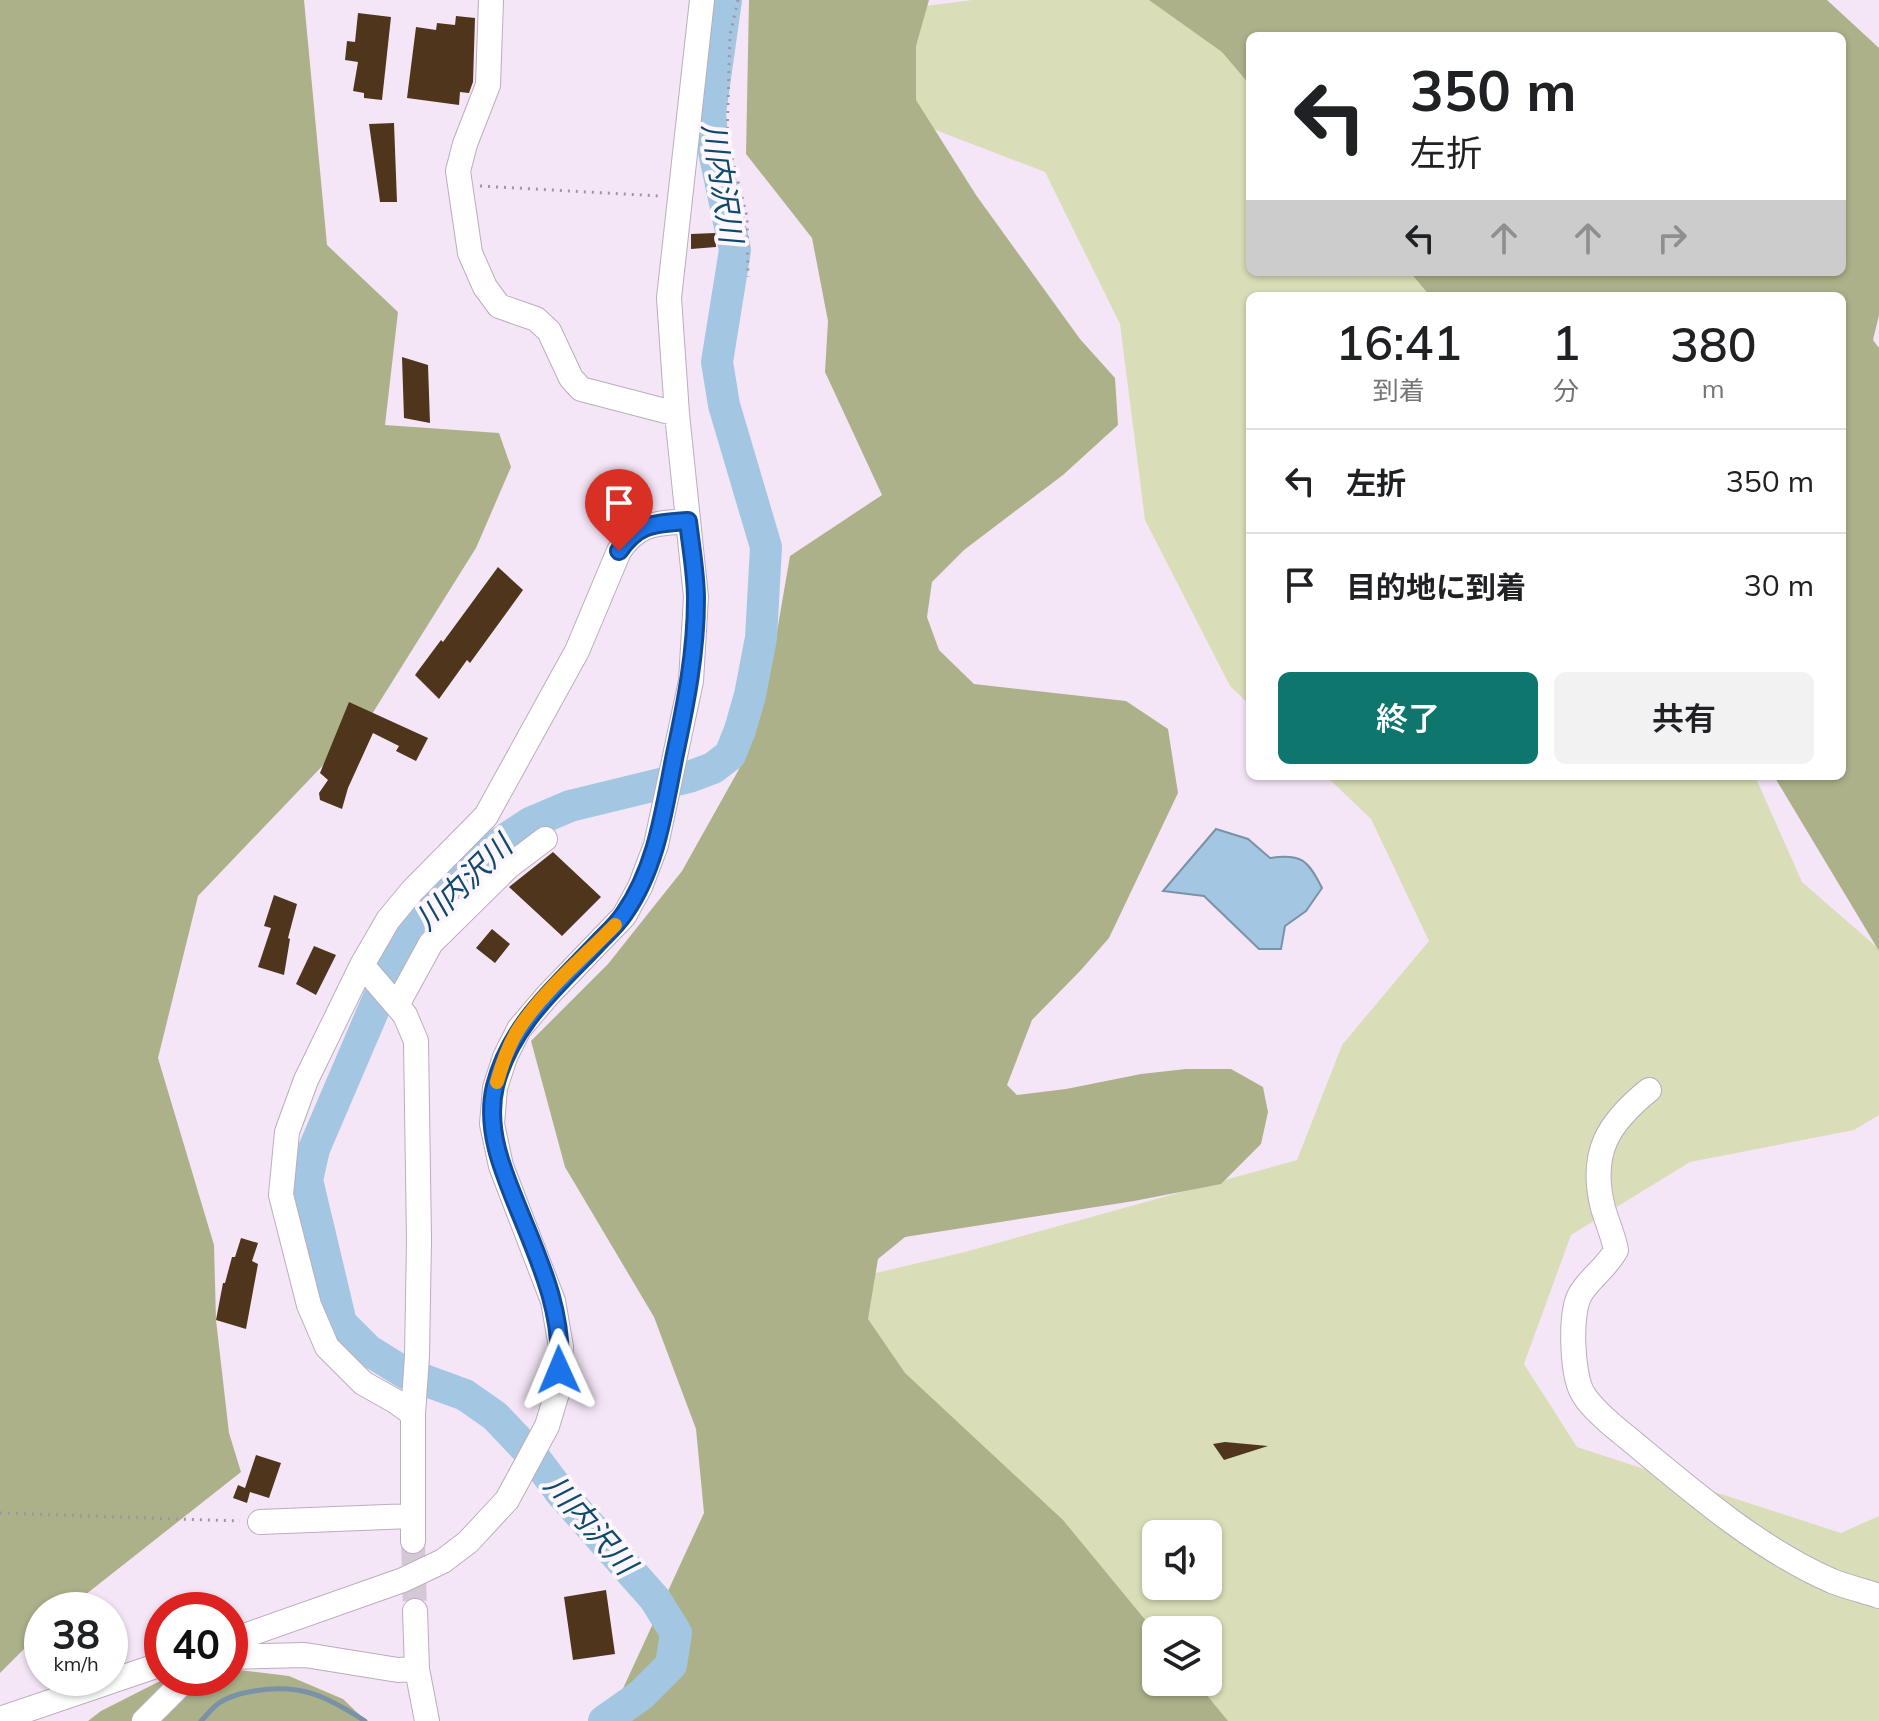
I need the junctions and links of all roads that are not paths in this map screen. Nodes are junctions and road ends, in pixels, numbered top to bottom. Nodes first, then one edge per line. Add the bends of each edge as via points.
1 (491, 0) edge
2 (702, 0) edge
3 (677, 414) junction
4 (688, 521) junction
5 (545, 839) dead end
6 (366, 970) junction
7 (396, 1003) junction
8 (1649, 1090) dead end
9 (413, 1403) junction
10 (411, 1516) junction
11 (260, 1522) road end
12 (413, 1541) tunnel mouth
13 (1879, 1596) edge
14 (415, 1611) tunnel mouth
15 (248, 1635) edge
16 (248, 1657) edge
17 (417, 1669) junction
18 (144, 1670) edge
19 (169, 1696) edge
20 (0, 1719) edge
21 (144, 1721) edge
22 (427, 1721) edge

1 - 3 street via 488,85 458,171 470,253 485,287 499,306 536,319 549,331 581,389
2 - 3 street via 669,298
3 - 4 street
4 - 6 street via 644,527 619,551 577,651 486,816 388,920
4 - 15 street via 696,597 691,681 656,845 624,916 519,1029 495,1088 492,1124 501,1166 553,1301 561,1347 557,1393 542,1436 492,1518 443,1561
5 - 7 street via 508,867 431,943
6 - 7 street
6 - 9 street via 306,1080 287,1132 281,1195 309,1305 327,1347 358,1378 395,1401
7 - 9 street via 416,1041 419,1225
8 - 13 street via 1614,1123 1603,1144 1603,1207 1616,1250 1574,1310 1581,1391 1612,1425 1742,1528 1834,1582
9 - 10 street
10 - 11 street
10 - 12 street
14 - 17 street
16 - 17 street via 305,1655
17 - 22 street
18 - 20 street
19 - 21 street

